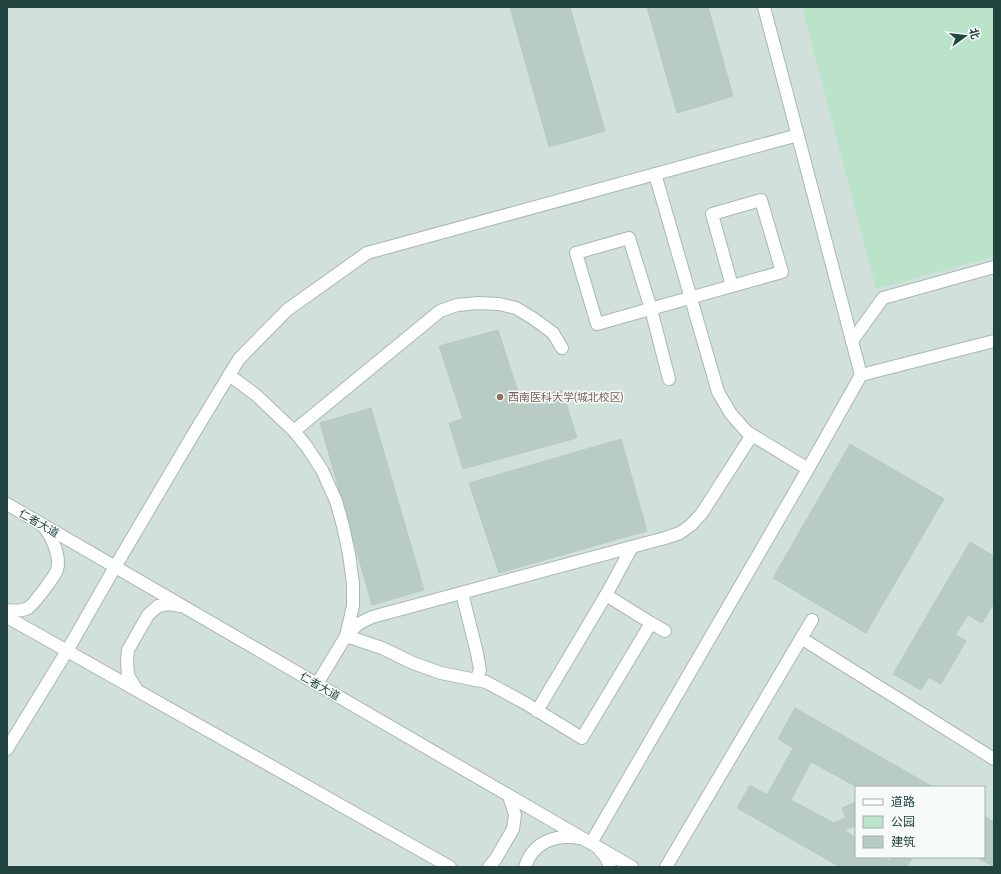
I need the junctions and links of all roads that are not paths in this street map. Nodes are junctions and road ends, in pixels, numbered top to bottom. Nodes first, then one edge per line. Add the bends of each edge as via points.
1 (764, 7) edge
2 (798, 135) junction
3 (655, 174) junction
4 (994, 267) edge
5 (732, 286) junction
6 (691, 298) junction
7 (651, 309) junction
8 (852, 341) junction
9 (994, 341) edge
10 (562, 348) dead end
11 (229, 375) junction
12 (861, 375) junction
13 (669, 379) dead end
14 (294, 431) junction
15 (752, 435) junction
16 (808, 469) junction
17 (7, 504) edge
18 (39, 522) junction
19 (632, 547) junction
20 (115, 567) junction
21 (462, 593) junction
22 (606, 595) junction
23 (7, 610) edge
24 (195, 613) junction
25 (7, 617) edge
26 (812, 620) dead end
27 (651, 623) junction
28 (665, 631) dead end
29 (346, 636) junction
30 (801, 638) junction
31 (67, 651) junction
32 (476, 680) junction
33 (317, 684) junction
34 (138, 691) junction
35 (537, 711) junction
36 (7, 749) edge
37 (994, 759) edge
38 (509, 796) junction
39 (591, 843) junction
40 (450, 867) edge
41 (489, 867) edge
42 (524, 867) edge
43 (610, 867) edge
44 (632, 867) edge
45 (666, 867) edge

1 - 2 street
2 - 3 street
2 - 8 street
3 - 6 street
3 - 11 street via 367,253 287,310 239,359
4 - 8 street via 882,298
5 - 5 street via 712,214 761,200 782,272
5 - 6 street
6 - 7 street
6 - 15 street via 718,392 731,414
7 - 7 street via 597,324 576,253 629,238
7 - 13 street
8 - 12 street
9 - 12 street
10 - 14 street via 553,333 516,308 499,304 457,305 440,311
11 - 14 street via 256,395
11 - 20 street
12 - 16 street
14 - 29 street via 322,470 336,501 343,526 353,584 353,606
15 - 16 street
15 - 19 street via 718,490 691,525 680,533
16 - 39 street
17 - 18 street, 仁者大道
18 - 20 street, 仁者大道
18 - 23 street via 47,530 54,545 58,558 57,570 27,609
19 - 21 street
19 - 22 street
20 - 24 street, 仁者大道
20 - 31 street
21 - 29 street via 372,617 358,624
21 - 32 street via 480,670
22 - 27 street
22 - 35 street
24 - 33 street, 仁者大道
24 - 34 street via 169,604 158,606 148,615 128,650 126,661 128,675
25 - 31 street
26 - 30 street
27 - 28 street
27 - 35 street via 582,738
29 - 32 street via 441,673
29 - 33 street
30 - 37 street
30 - 45 street
31 - 34 street
31 - 36 street
32 - 35 street via 486,682
33 - 38 street, 仁者大道
34 - 40 street
38 - 39 street, 仁者大道
38 - 41 street via 515,815 513,829
39 - 42 street via 580,838 558,837 538,847
39 - 43 street via 600,850
39 - 44 street, 仁者大道

